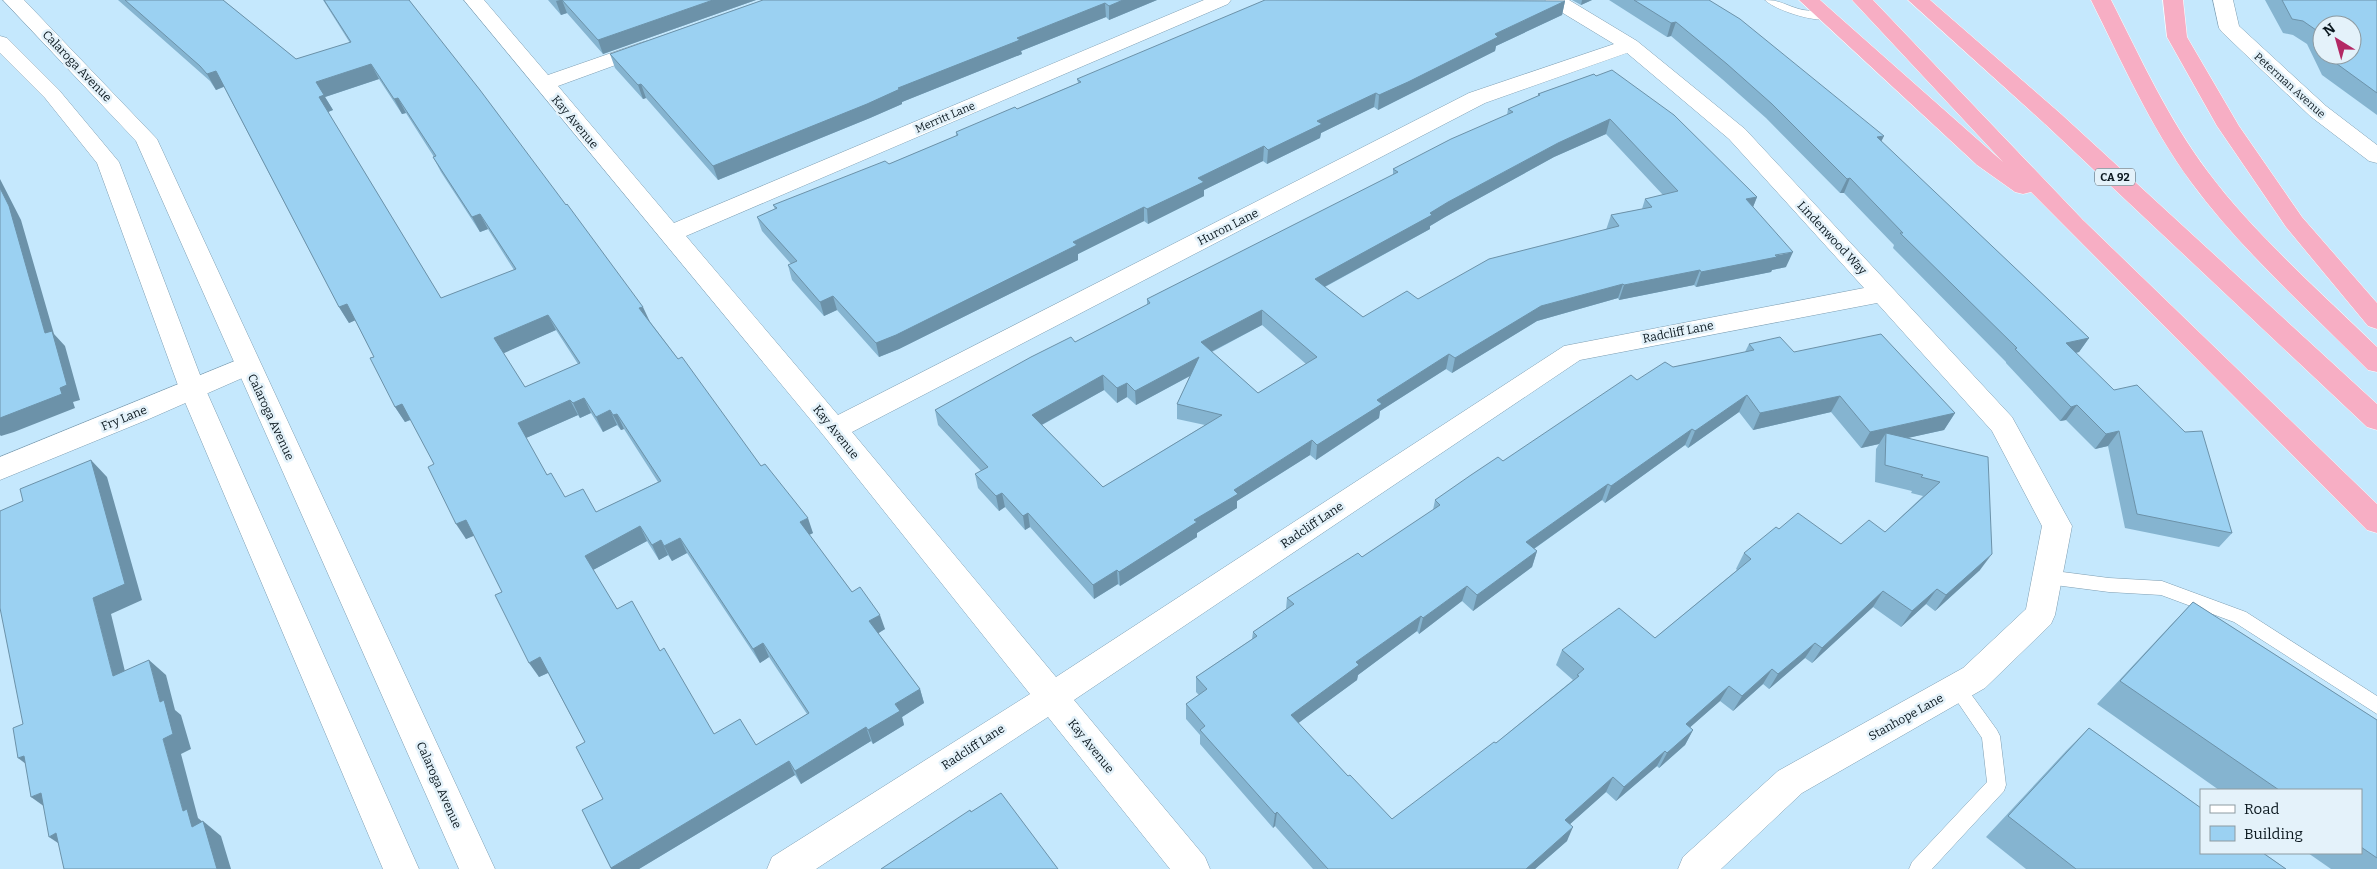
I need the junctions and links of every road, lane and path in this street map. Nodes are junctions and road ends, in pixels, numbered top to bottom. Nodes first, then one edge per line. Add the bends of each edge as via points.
1 (13, 0) edge
2 (474, 0) edge
3 (1221, 0) edge
4 (1555, 0) edge
5 (1770, 0) edge
6 (1809, 0) edge
7 (1862, 0) edge
8 (1918, 0) edge
9 (2101, 0) edge
10 (2173, 0) edge
11 (2223, 0) edge
12 (1828, 17) junction
13 (663, 41) edge
14 (0, 42) edge
15 (1630, 45) junction
16 (543, 84) junction
17 (2377, 156) edge
18 (2075, 225) junction
19 (670, 234) junction
20 (1883, 293) junction
21 (2377, 320) edge
22 (2377, 363) edge
23 (247, 365) junction
24 (192, 388) junction
25 (2377, 420) edge
26 (834, 429) junction
27 (0, 469) edge
28 (2377, 522) edge
29 (2057, 526) joint
30 (2047, 576) junction
31 (1957, 688) junction
32 (1051, 697) junction
33 (2377, 706) edge
34 (401, 869) edge
35 (477, 869) edge
36 (785, 869) edge
37 (1192, 869) edge
38 (1696, 869) edge
39 (1919, 869) edge

1 - 23 street, Calaroga Avenue via 146,140
2 - 16 street, Kay Avenue
3 - 19 street, Merritt Lane
4 - 15 street, Lindenwood Way
5 - 12 lane via 1796,12
6 - 12 highway
7 - 18 highway
8 - 25 highway, CA 92 via 2053,119
9 - 22 highway via 2160,118 2200,178 2253,239
10 - 21 highway via 2178,38 2228,126 2294,222
11 - 17 street, Peterman Avenue via 2228,28 2318,111
12 - 18 highway via 1985,160
13 - 16 street
14 - 24 street via 52,94 108,162
15 - 20 street, Lindenwood Way via 1738,134
15 - 26 street, Huron Lane via 1478,98
16 - 19 street, Kay Avenue
18 - 28 highway
19 - 26 street, Kay Avenue
20 - 29 street, Lindenwood Way via 2002,424
20 - 32 street, Radcliff Lane via 1573,352
23 - 24 street, Fry Lane
23 - 35 street, Calaroga Avenue
24 - 27 street, Fry Lane
24 - 34 street
26 - 32 street, Kay Avenue
29 - 30 street, Stanhope Lane
30 - 31 street, Stanhope Lane via 2040,615 1974,678
30 - 33 lane via 2162,588 2240,617
31 - 38 street, Stanhope Lane via 1790,782
31 - 39 lane via 1991,736 1997,785
32 - 36 street, Radcliff Lane
32 - 37 street, Kay Avenue

